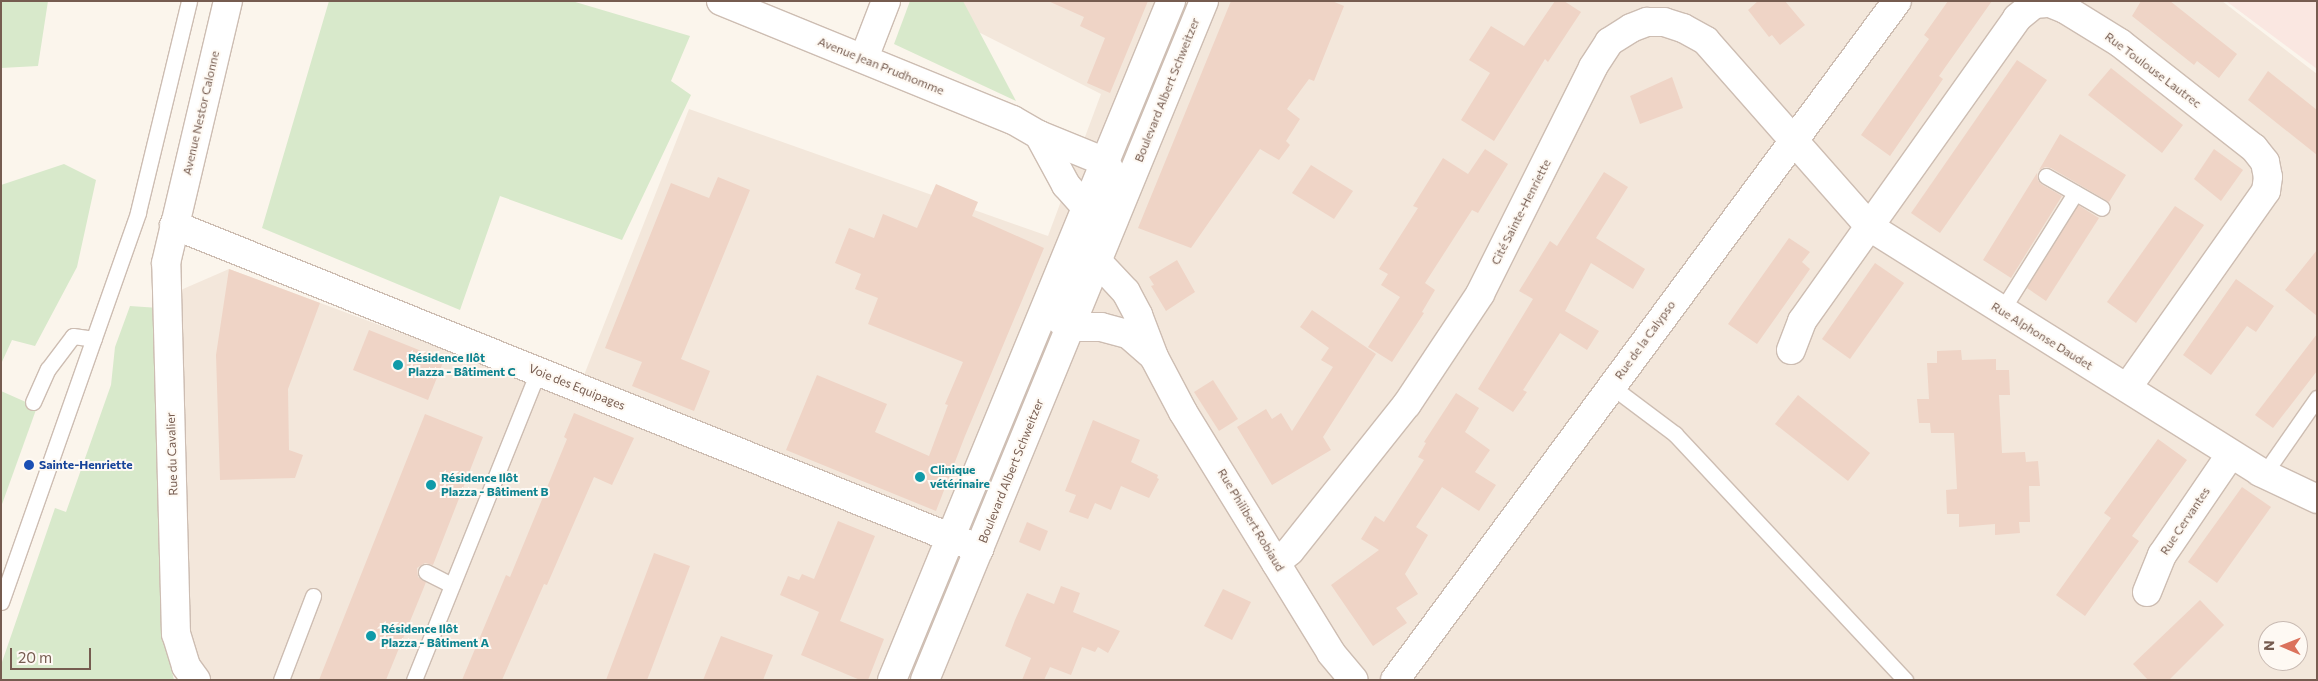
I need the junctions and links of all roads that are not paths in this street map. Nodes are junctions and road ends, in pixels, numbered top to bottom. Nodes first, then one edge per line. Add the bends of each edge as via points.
1 (189, 1) edge
2 (228, 1) edge
3 (721, 1) edge
4 (886, 1) edge
5 (1171, 1) edge
6 (1204, 1) edge
7 (1897, 1) edge
8 (864, 58) junction
9 (1039, 135) junction
10 (1792, 141) junction
11 (1105, 162) junction
12 (2046, 176) dead end
13 (2075, 193) junction
14 (1086, 208) junction
15 (2102, 208) dead end
16 (174, 225) junction
17 (1870, 227) junction
18 (1088, 262) junction
19 (2002, 310) junction
20 (1055, 322) junction
21 (94, 339) junction
22 (1791, 350) dead end
23 (1154, 357) junction
24 (538, 371) junction
25 (1611, 386) junction
26 (2127, 388) junction
27 (2317, 398) edge
28 (33, 402) dead end
29 (2231, 454) junction
30 (2264, 474) junction
31 (2317, 499) edge
32 (951, 538) junction
33 (979, 549) junction
34 (1276, 563) junction
35 (426, 572) dead end
36 (452, 585) junction
37 (2146, 592) dead end
38 (313, 596) dead end
39 (1, 602) edge
40 (196, 680) edge
41 (281, 680) edge
42 (414, 680) edge
43 (892, 680) edge
44 (925, 680) edge
45 (1354, 680) edge
46 (1395, 680) edge
47 (1905, 680) edge

1 - 21 lane via 138,212
2 - 16 street, Avenue Nestor Calonne
3 - 8 street, Avenue Jean Prudhomme
4 - 8 street
5 - 11 street, Boulevard Albert Schweitzer
6 - 18 street, Boulevard Albert Schweitzer
7 - 10 street, Rue de la Calypso
8 - 9 street, Avenue Jean Prudhomme via 1013,120
9 - 11 street, Avenue Jean Prudhomme
9 - 14 street via 1066,185
10 - 17 street, Rue Alphonse Daudet
10 - 25 street, Rue de la Calypso
10 - 34 street, Cité Sainte-Henriette via 1706,41 1691,32 1664,22 1647,22 1609,42 1593,66 1480,294 1407,404 1290,551
11 - 14 street, Boulevard Albert Schweitzer
11 - 18 street via 1117,182
12 - 13 lane
13 - 15 lane
13 - 19 lane
14 - 18 street via 1097,221
14 - 20 street, Boulevard Albert Schweitzer
16 - 24 street, Voie des Equipages
16 - 40 street, Rue du Cavalier via 166,264 176,634 186,666
17 - 19 street, Rue Alphonse Daudet
17 - 22 street, Rue Toulouse Lautrec via 1802,321
17 - 26 street, Rue Toulouse Lautrec via 2017,18 2034,4 2050,3 2065,9 2120,43 2254,148 2265,162 2268,177 2266,191
18 - 20 street, Boulevard Albert Schweitzer
18 - 23 street, Rue Philibert Robiaud via 1126,292
19 - 26 street, Rue Alphonse Daudet
20 - 23 street, Rue Philibert Robiaud via 1101,327 1128,334
20 - 32 street, Boulevard Albert Schweitzer
20 - 33 street, Boulevard Albert Schweitzer
21 - 28 lane via 73,336 48,369
21 - 39 lane
23 - 34 street, Rue Philibert Robiaud via 1183,412
24 - 32 street, Voie des Equipages
24 - 36 lane
25 - 46 street, Rue de la Calypso
25 - 47 lane via 1675,434
26 - 29 street, Rue Alphonse Daudet
27 - 30 lane
29 - 30 street, Rue Alphonse Daudet
29 - 37 street, Rue Cervantes via 2162,555
30 - 31 street, Rue Alphonse Daudet
32 - 33 street, Voie des Equipages
32 - 43 street, Boulevard Albert Schweitzer
33 - 44 street, Boulevard Albert Schweitzer
34 - 45 street, Rue Philibert Robiaud via 1332,653
35 - 36 lane
36 - 42 lane
38 - 41 lane

